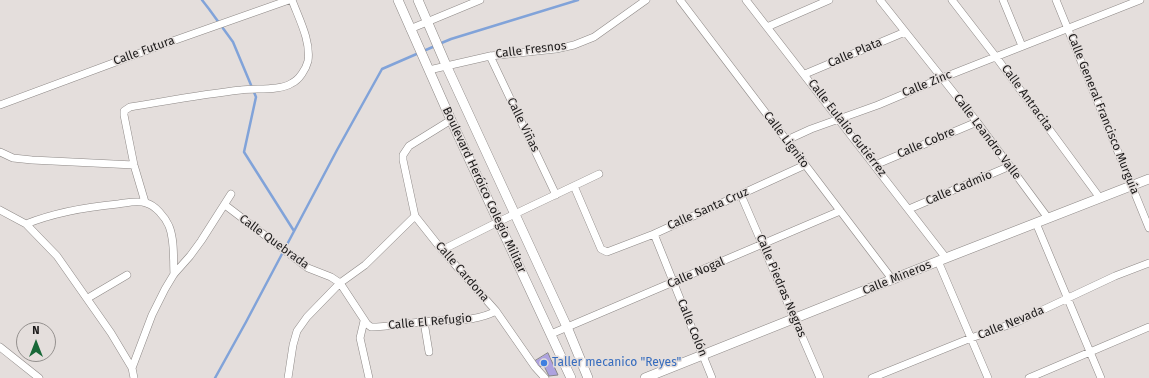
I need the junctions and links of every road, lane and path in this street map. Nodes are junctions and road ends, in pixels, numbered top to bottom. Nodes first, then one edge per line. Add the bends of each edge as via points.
1 (291, 0) edge
2 (398, 0) edge
3 (418, 0) edge
4 (480, 0) edge
5 (646, 0) edge
6 (682, 0) edge
7 (746, 0) edge
8 (829, 0) edge
9 (880, 0) edge
10 (952, 0) edge
11 (1003, 0) edge
12 (1056, 0) edge
13 (1140, 0) edge
14 (427, 22) junction
15 (767, 26) junction
16 (410, 29) junction
17 (1068, 29) junction
18 (906, 32) junction
19 (1022, 46) junction
20 (490, 56) junction
21 (996, 57) junction
22 (446, 66) junction
23 (429, 70) junction
24 (805, 74) junction
25 (942, 78) junction
26 (0, 104) edge
27 (839, 119) junction
28 (451, 120) junction
29 (977, 122) junction
30 (787, 140) junction
31 (0, 152) edge
32 (805, 164) junction
33 (875, 164) junction
34 (134, 165) junction
35 (1010, 166) junction
36 (599, 174) dead end
37 (1149, 179) edge
38 (574, 186) junction
39 (1132, 186) junction
40 (232, 194) dead end
41 (741, 194) junction
42 (556, 195) junction
43 (1100, 198) junction
44 (145, 202) junction
45 (225, 205) junction
46 (909, 209) junction
47 (0, 210) edge
48 (840, 211) junction
49 (514, 215) junction
50 (415, 216) junction
51 (1048, 218) junction
52 (498, 222) junction
53 (1036, 223) junction
54 (26, 224) junction
55 (1149, 228) edge
56 (654, 234) junction
57 (763, 244) junction
58 (442, 250) junction
59 (942, 259) junction
60 (1149, 263) edge
61 (174, 274) junction
62 (127, 275) dead end
63 (892, 280) junction
64 (340, 283) junction
65 (674, 283) junction
66 (88, 298) junction
67 (1068, 298) junction
68 (496, 311) junction
69 (795, 319) junction
70 (364, 321) junction
71 (424, 322) junction
72 (566, 327) junction
73 (1149, 327) edge
74 (551, 334) junction
75 (971, 338) junction
76 (1, 350) edge
77 (429, 352) dead end
78 (1090, 352) junction
79 (703, 356) junction
80 (132, 368) junction
81 (39, 378) edge
82 (134, 378) edge
83 (288, 378) edge
84 (368, 378) edge
85 (545, 378) edge
86 (572, 378) edge
87 (588, 378) edge
88 (645, 378) edge
89 (712, 378) edge
90 (820, 378) edge
91 (872, 378) edge
92 (988, 378) edge
93 (1029, 378) edge
94 (1101, 378) edge

1 - 26 street, Calle Futura
1 - 34 street via 305,36 308,52 308,63 301,75 284,87 240,90 126,109 124,115
2 - 16 street, Boulevard Heróico Colegio Militar
3 - 14 street, Boulevard Heróico Colegio Militar
4 - 14 street
5 - 20 street, Calle Fresnos via 594,37 574,45
6 - 30 street, Calle Lignito
7 - 15 street, Calle Eulalio Gutiérrez
8 - 15 street
9 - 18 street, Calle Leandro Valle
10 - 21 street, Calle Antracita
11 - 19 street
12 - 17 street, Calle General Francisco Murguía
13 - 17 street, Calle Zinc
14 - 16 street
14 - 22 street, Boulevard Heróico Colegio Militar
15 - 24 street, Calle Eulalio Gutiérrez
16 - 23 street, Boulevard Heróico Colegio Militar
17 - 19 street, Calle Zinc
17 - 39 street, Calle General Francisco Murguía
18 - 24 street, Calle Plata
18 - 25 street, Calle Leandro Valle
19 - 21 street, Calle Zinc
20 - 22 street, Calle Fresnos
20 - 42 street, Calle Viñas
21 - 25 street, Calle Zinc
21 - 43 street, Calle Antracita
22 - 23 street, Calle Fresnos
22 - 49 street, Boulevard Heróico Colegio Militar
23 - 28 street, Boulevard Heróico Colegio Militar
24 - 27 street, Calle Eulalio Gutiérrez
25 - 27 street, Calle Zinc
25 - 29 street, Calle Leandro Valle
27 - 30 street, Calle Zinc
27 - 33 street, Calle Eulalio Gutiérrez
28 - 50 street, Calle Cardona via 409,146 403,155
28 - 52 street, Boulevard Heróico Colegio Militar
29 - 33 street, Calle Cobre
29 - 35 street, Calle Leandro Valle
30 - 32 street, Calle Lignito
31 - 34 street via 13,158 32,160
32 - 41 street, Calle Santa Cruz
32 - 48 street, Calle Lignito
33 - 46 street, Calle Eulalio Gutiérrez
34 - 44 street
35 - 46 street, Calle Cadmio
35 - 51 street, Calle Leandro Valle
36 - 38 street
37 - 39 street, Calle Mineros
38 - 42 street
38 - 56 street, Calle Santa Cruz via 604,251 611,251
39 - 43 street, Calle Mineros
39 - 55 street, Calle General Francisco Murguía
40 - 45 street
41 - 56 street, Calle Santa Cruz
41 - 57 street, Calle Piedras Negras
42 - 49 street
43 - 51 street, Calle Mineros
44 - 54 street via 69,211
44 - 61 street via 161,214 168,225 172,237
45 - 61 street via 190,256
45 - 64 street, Calle Quebrada via 308,268
46 - 59 street, Calle Eulalio Gutiérrez
47 - 54 street
48 - 57 street, Calle Nogal
48 - 63 street, Calle Lignito
49 - 52 street
49 - 72 street, Boulevard Heróico Colegio Militar
50 - 58 street, Calle Cardona
50 - 64 street via 365,264
51 - 53 street, Calle Mineros
52 - 58 street
52 - 74 street, Boulevard Heróico Colegio Militar
53 - 59 street, Calle Mineros
53 - 67 street
54 - 66 street via 57,256
56 - 65 street, Calle Colón
57 - 65 street, Calle Nogal
57 - 69 street, Calle Piedras Negras
58 - 68 street, Calle Cardona
59 - 63 street, Calle Mineros
59 - 75 street, Calle Eulalio Gutiérrez
60 - 67 street, Calle Nevada
61 - 80 street via 152,315
62 - 66 street
63 - 69 street, Calle Mineros
64 - 70 street, Calle Quebrada
64 - 83 street via 297,331
65 - 72 street, Calle Nogal
65 - 79 street, Calle Colón
66 - 80 street
67 - 75 street, Calle Nevada via 1017,322
67 - 78 street
68 - 71 street, Calle El Refugio via 480,318
68 - 85 street, Calle Cardona
69 - 79 street, Calle Mineros
69 - 90 street, Calle Piedras Negras
70 - 71 street, Calle El Refugio via 371,327
70 - 84 street via 360,338
71 - 77 street
72 - 74 street, Calle Nogal
72 - 87 street, Boulevard Heróico Colegio Militar
73 - 78 street
74 - 86 street, Boulevard Heróico Colegio Militar
75 - 91 street, Calle Nevada
75 - 92 street, Calle Eulalio Gutiérrez
76 - 81 street
78 - 93 street
78 - 94 street
79 - 88 street, Calle Mineros
79 - 89 street, Calle Colón
80 - 82 street

